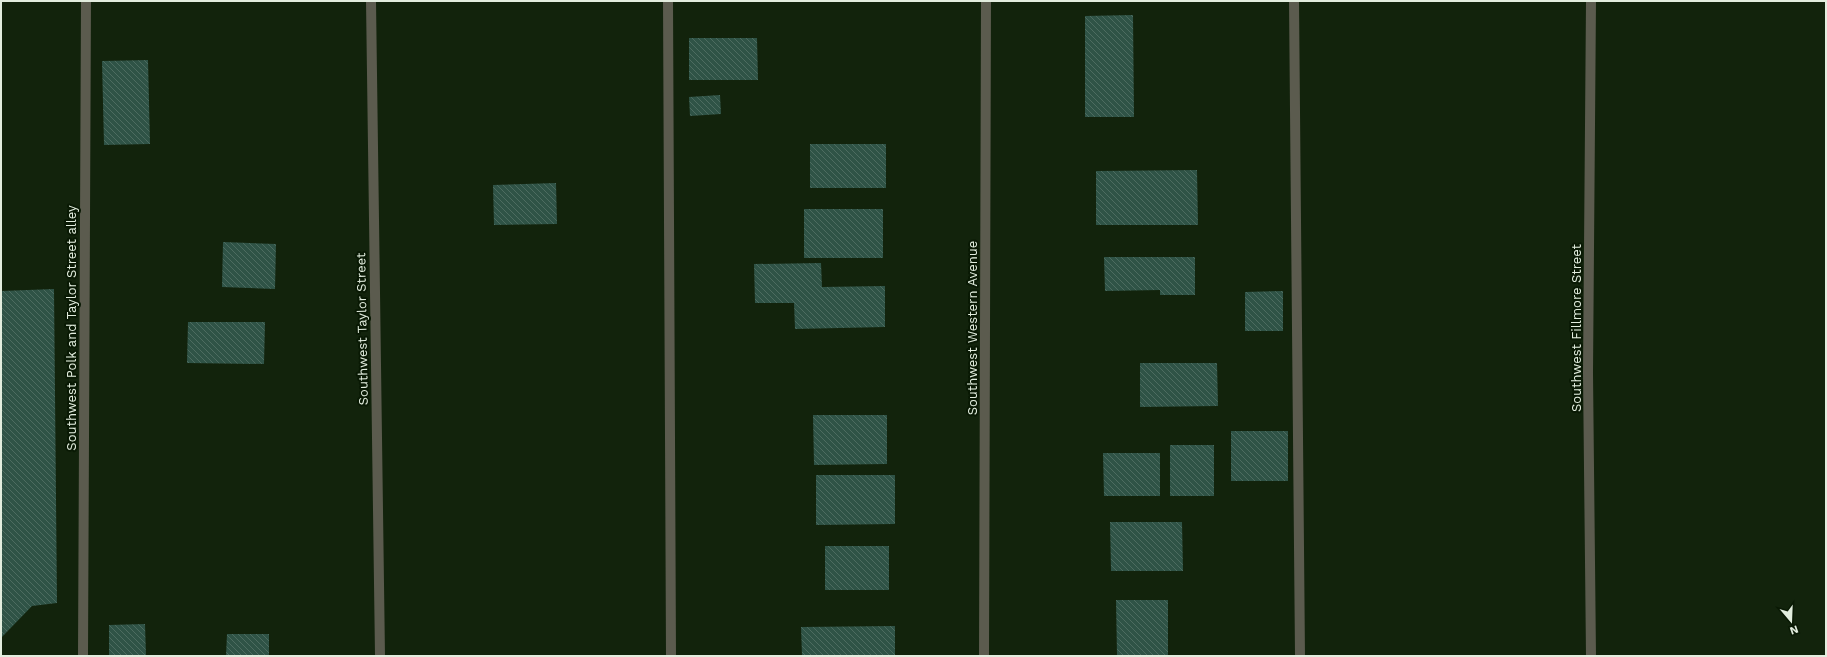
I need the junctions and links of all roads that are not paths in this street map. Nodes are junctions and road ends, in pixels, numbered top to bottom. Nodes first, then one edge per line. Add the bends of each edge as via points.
1 (86, 1) edge
2 (371, 1) edge
3 (668, 1) edge
4 (986, 1) edge
5 (1294, 1) edge
6 (1591, 1) edge
7 (83, 656) edge
8 (380, 656) edge
9 (671, 656) edge
10 (984, 656) edge
11 (1300, 656) edge
12 (1591, 656) edge

1 - 7 street, Southwest Polk and Taylor Street alley
2 - 8 street, Southwest Taylor Street
3 - 9 street
4 - 10 street, Southwest Western Avenue
5 - 11 street
6 - 12 street, Southwest Fillmore Street via 1588,372

